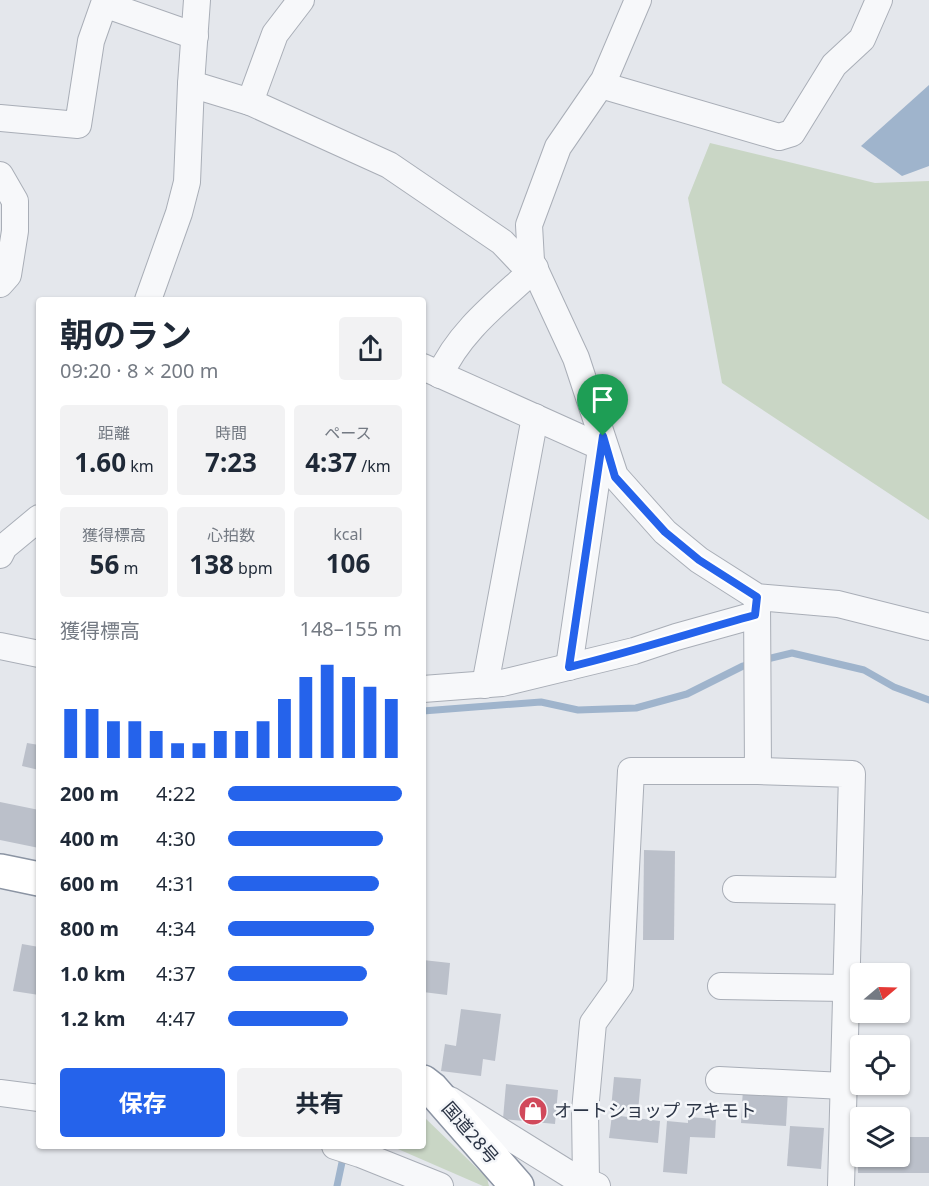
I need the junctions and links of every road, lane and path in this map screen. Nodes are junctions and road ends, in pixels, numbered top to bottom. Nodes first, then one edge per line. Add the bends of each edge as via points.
1 (197, 0) edge
2 (301, 0) edge
3 (638, 0) edge
4 (879, 0) edge
5 (195, 36) junction
6 (191, 84) junction
7 (600, 86) junction
8 (250, 102) junction
9 (0, 118) edge
10 (0, 175) edge
11 (533, 265) junction
12 (0, 284) edge
13 (149, 297) edge
14 (431, 371) edge
15 (534, 417) junction
16 (602, 442) junction
17 (36, 520) edge
18 (0, 555) edge
19 (756, 606) junction
20 (929, 627) edge
21 (0, 646) edge
22 (36, 653) edge
23 (569, 667) junction
24 (485, 685) junction
25 (426, 689) edge
26 (758, 771) junction
27 (0, 871) edge
28 (36, 878) edge
29 (736, 889) dead end
30 (849, 891) junction
31 (721, 986) dead end
32 (846, 988) junction
33 (719, 1080) dead end
34 (427, 1085) edge
35 (844, 1086) junction
36 (0, 1093) edge
37 (36, 1098) edge
38 (345, 1149) edge
39 (592, 1184) edge
40 (440, 1186) edge
41 (517, 1186) edge
42 (841, 1186) edge

1 - 5 street
2 - 8 street via 275,34
3 - 7 street
4 - 7 street via 862,39 834,65 792,133 779,137
5 - 6 street
5 - 9 street via 104,4 91,41 78,125
6 - 8 street
6 - 13 street via 187,182 180,213
7 - 11 street via 558,147 529,225
8 - 11 street via 389,165 502,242 520,261
10 - 12 street via 15,201 15,231 8,275
11 - 14 street via 468,332 445,362
11 - 16 street via 576,358
14 - 15 street
15 - 16 street
15 - 24 street
16 - 19 street via 615,477 665,532
16 - 23 street
17 - 18 street via 4,547
19 - 20 street via 838,604
19 - 23 street via 634,651
19 - 26 street
21 - 22 street
23 - 24 street
24 - 25 street
26 - 30 street via 852,774
26 - 39 street via 631,771 620,985 592,1023 585,1111
27 - 28 highway
29 - 30 street
30 - 32 street
31 - 32 street
32 - 35 street
33 - 35 street
34 - 39 street via 569,1174
34 - 41 highway, 国道28号
35 - 42 street
36 - 37 street
38 - 40 street

